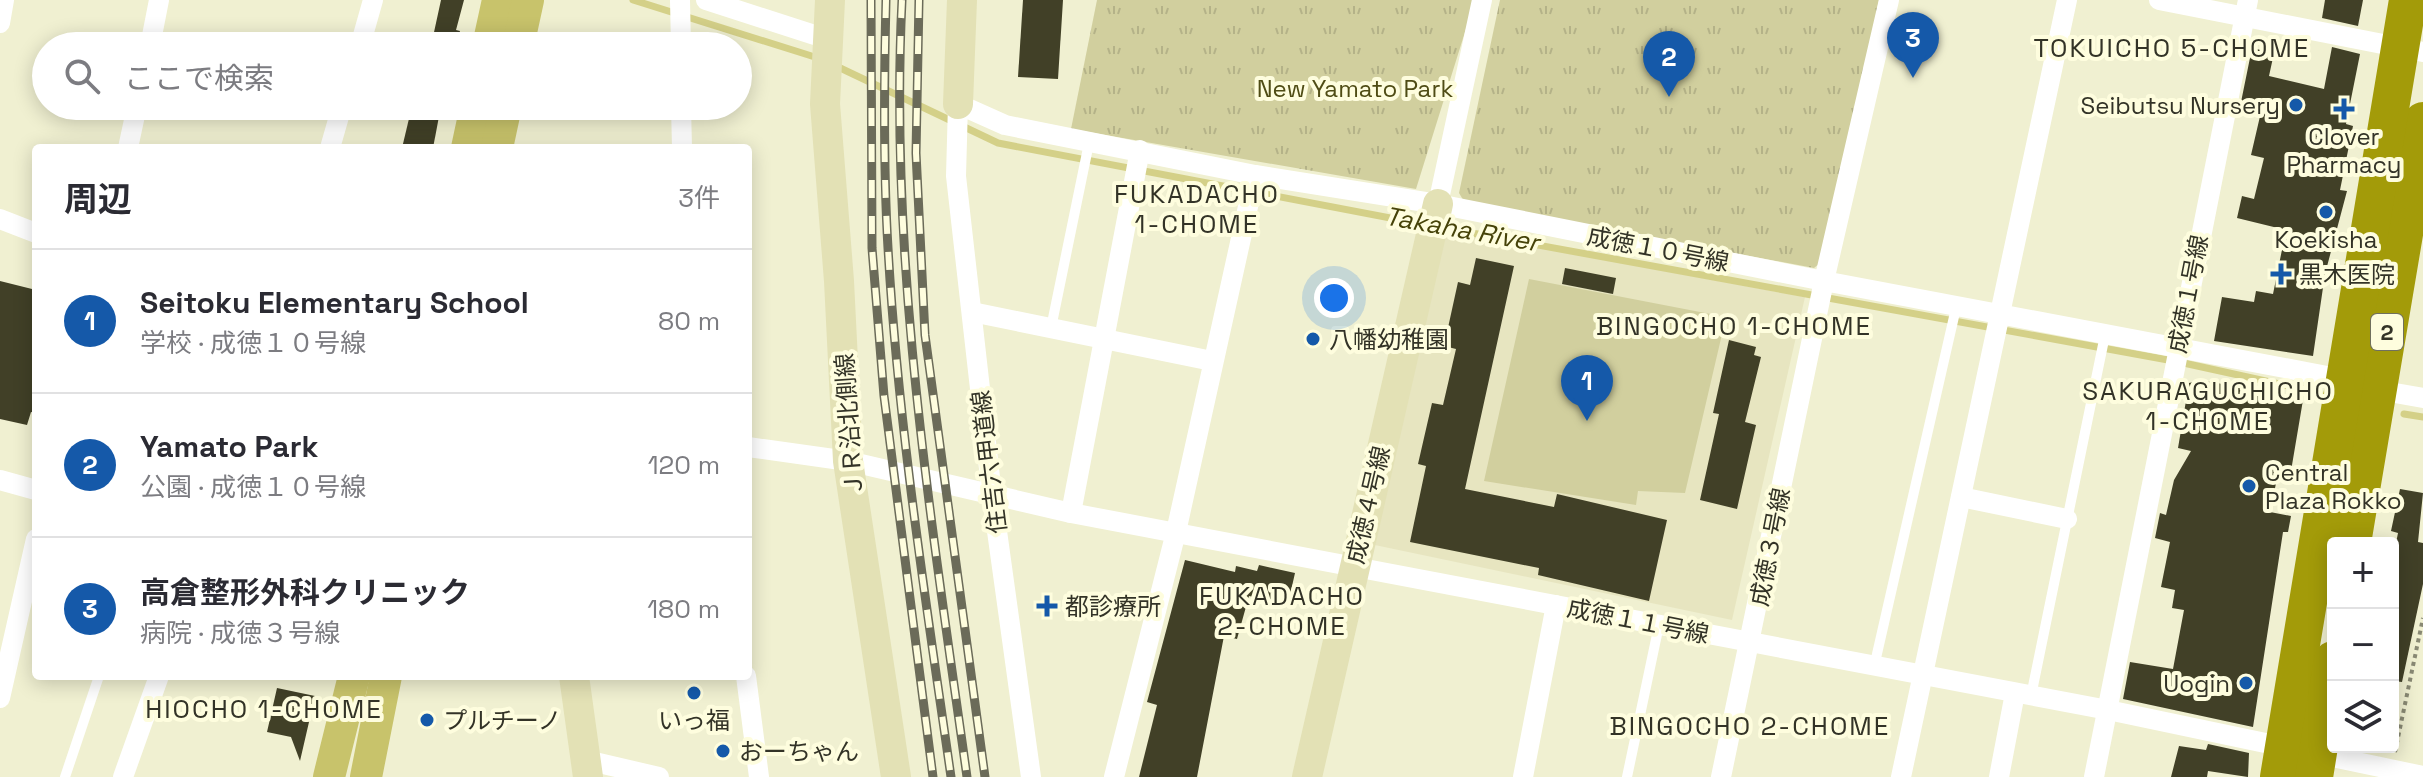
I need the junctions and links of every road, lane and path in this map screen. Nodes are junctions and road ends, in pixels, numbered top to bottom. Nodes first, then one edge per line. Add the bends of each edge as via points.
1 (4, 0) edge
2 (159, 0) edge
3 (373, 0) edge
4 (498, 0) edge
5 (528, 0) edge
6 (680, 0) edge
7 (706, 0) edge
8 (830, 0) edge
9 (962, 0) edge
10 (1482, 0) edge
11 (1889, 0) edge
12 (2067, 0) edge
13 (2159, 0) edge
14 (2408, 0) edge
15 (2246, 9) edge
16 (0, 23) edge
17 (153, 32) edge
18 (364, 32) edge
19 (491, 32) edge
20 (521, 32) edge
21 (681, 32) edge
22 (2411, 49) edge
23 (827, 50) junction
24 (958, 104) junction
25 (134, 120) edge
26 (338, 120) edge
27 (481, 120) edge
28 (501, 120) edge
29 (681, 120) edge
30 (2423, 121) edge
31 (129, 144) edge
32 (331, 144) edge
33 (489, 144) edge
34 (491, 144) edge
35 (682, 144) edge
36 (1088, 146) junction
37 (1139, 154) junction
38 (1255, 176) junction
39 (1435, 217) junction
40 (0, 219) edge
41 (32, 231) edge
42 (1824, 284) junction
43 (2337, 302) dead end
44 (1957, 307) junction
45 (972, 312) junction
46 (2409, 313) dead end
47 (2000, 325) junction
48 (1051, 328) junction
49 (2105, 334) junction
50 (1104, 339) junction
51 (2177, 351) junction
52 (1212, 361) junction
53 (2363, 385) junction
54 (2423, 398) edge
55 (752, 448) edge
56 (848, 461) junction
57 (0, 480) edge
58 (32, 489) edge
59 (992, 495) junction
60 (1961, 497) junction
61 (1071, 513) junction
62 (2067, 519) junction
63 (1176, 532) junction
64 (2352, 537) edge
65 (32, 557) edge
66 (1354, 567) junction
67 (1556, 605) junction
68 (2423, 618) edge
69 (1659, 625) junction
70 (1751, 643) junction
71 (1874, 667) junction
72 (1920, 676) junction
73 (2327, 678) edge
74 (98, 680) edge
75 (158, 680) edge
76 (353, 680) edge
77 (385, 680) edge
78 (575, 680) edge
79 (747, 680) edge
80 (2023, 695) junction
81 (0, 698) edge
82 (2108, 710) junction
83 (2299, 764) edge
84 (587, 768) edge
85 (2391, 770) junction
86 (2423, 776) edge
87 (65, 777) edge
88 (123, 777) edge
89 (329, 777) edge
90 (366, 777) edge
91 (659, 777) edge
92 (759, 777) edge
93 (896, 777) edge
94 (1031, 777) edge
95 (1114, 777) edge
96 (1307, 777) edge
97 (1523, 777) edge
98 (1627, 777) edge
99 (1721, 777) edge
100 (1901, 777) edge
101 (1999, 777) edge
102 (2094, 777) edge

1 - 16 street
2 - 17 street
3 - 18 street
4 - 19 main road
5 - 20 main road
6 - 21 street
7 - 23 street
8 - 23 street, ＪＲ沿北側線
9 - 24 street
10 - 39 street, 成徳４号線
11 - 42 street
12 - 47 street
13 - 15 street
14 - 22 highway, 2
15 - 22 street
15 - 51 street, 成徳１号線
22 - 53 highway, 2
23 - 56 street, ＪＲ沿北側線 via 825,104
24 - 36 street, 成徳１０号線 via 1005,125
24 - 45 street, 住吉六甲道線 via 956,176
25 - 31 street
26 - 32 street
27 - 33 main road
28 - 34 main road
29 - 35 street
30 - 53 highway, 2
36 - 37 street, 成徳１０号線
36 - 48 lane
37 - 38 street, 成徳１０号線
37 - 50 street
38 - 39 street, 成徳１０号線
38 - 52 street
39 - 42 street, 成徳１０号線
39 - 66 street, 成徳４号線
40 - 41 street
42 - 44 street, 成徳１０号線
42 - 70 street, 成徳３号線
43 - 46 street
44 - 47 street, 成徳１０号線
44 - 71 lane
45 - 48 street
45 - 59 street, 住吉六甲道線
47 - 49 street, 成徳１０号線
47 - 60 street
48 - 50 street
49 - 51 street, 成徳１０号線
49 - 62 lane
50 - 52 street
50 - 61 street
51 - 53 street, 成徳１０号線
51 - 82 street, 成徳１号線
52 - 63 street
53 - 54 street, 成徳１０号線
53 - 64 highway, 2
53 - 83 highway, 2
55 - 56 street, 成徳１１号線
56 - 59 street, 成徳１１号線
56 - 93 street, ＪＲ沿北側線
57 - 58 street
59 - 61 street, 成徳１１号線
59 - 94 street, 住吉六甲道線
60 - 62 street
60 - 72 street
61 - 63 street, 成徳１１号線
62 - 80 lane
63 - 66 street, 成徳１１号線
63 - 95 street
65 - 81 street
66 - 67 street, 成徳１１号線
66 - 96 street, 成徳４号線
67 - 69 street, 成徳１１号線
67 - 97 street
68 - 85 path
69 - 70 street, 成徳１１号線
69 - 98 lane
70 - 71 street, 成徳１１号線
70 - 99 street, 成徳３号線
71 - 72 street, 成徳１１号線
72 - 80 street, 成徳１１号線
72 - 100 street
73 - 83 highway
74 - 87 lane
75 - 88 street
76 - 89 main road
77 - 90 main road
78 - 84 street
79 - 92 street
80 - 82 street, 成徳１１号線
80 - 101 street
82 - 83 street, 成徳１１号線
82 - 102 street, 成徳１号線
83 - 85 street, 成徳１１号線
84 - 91 street
85 - 86 street, 成徳１１号線

